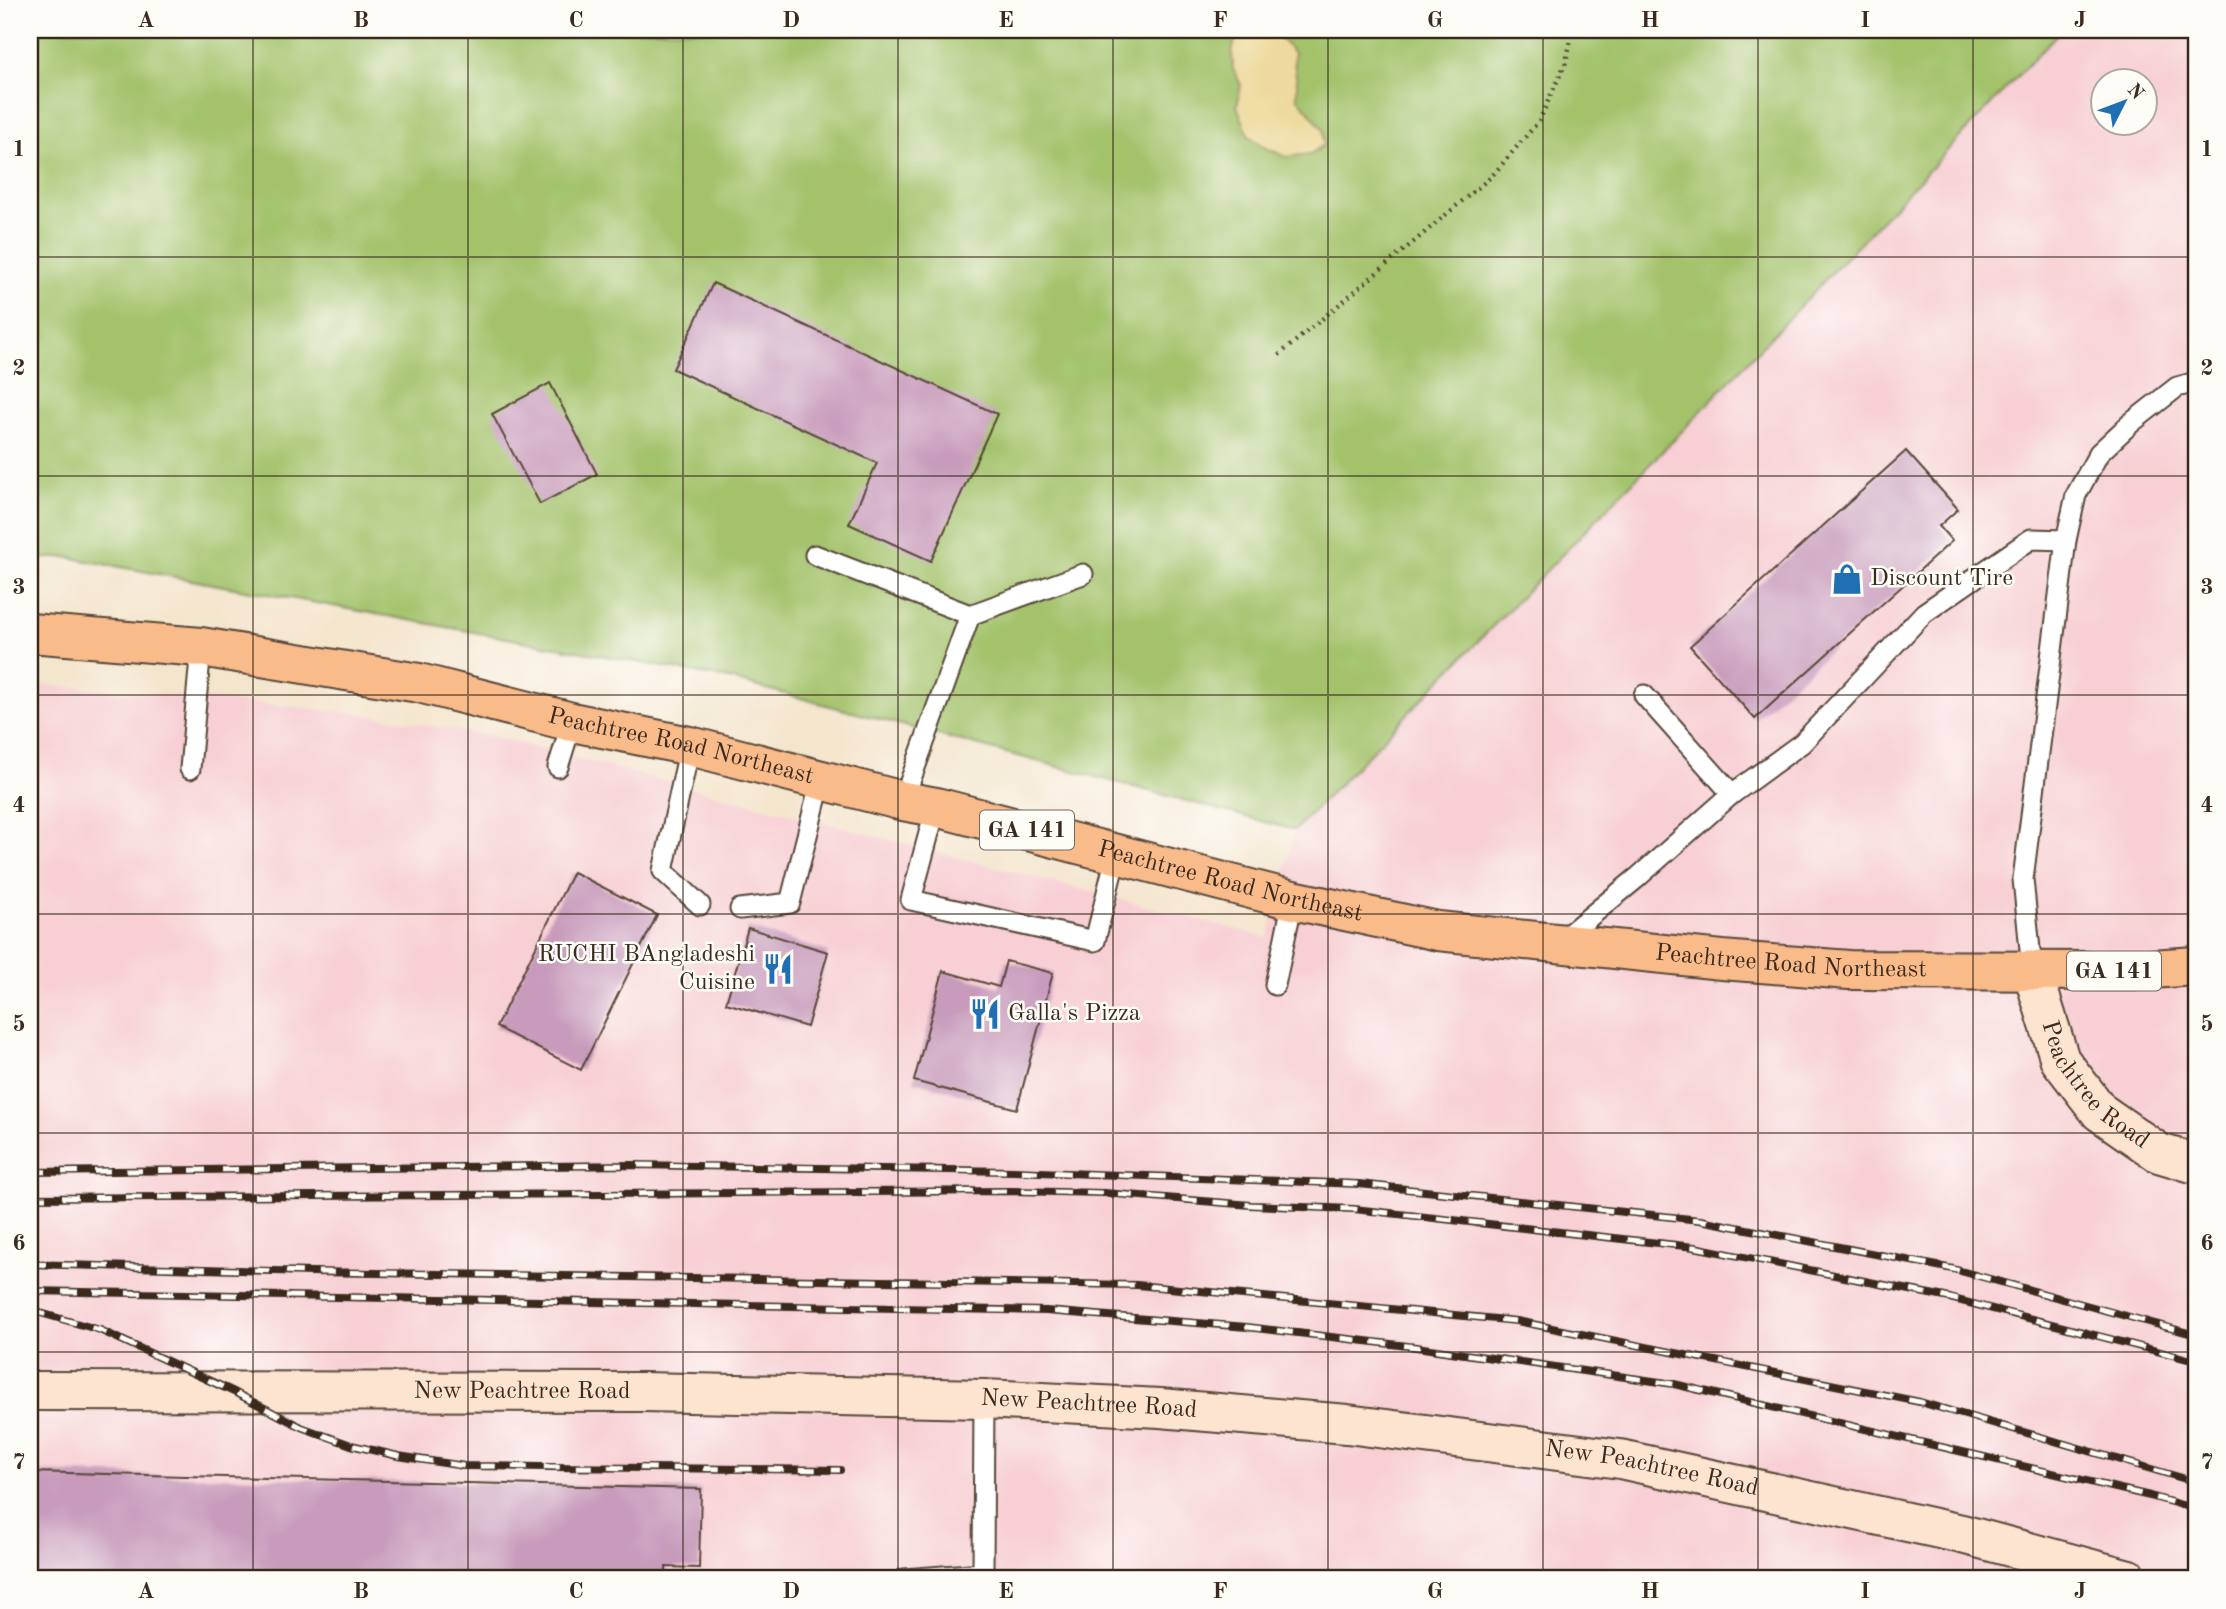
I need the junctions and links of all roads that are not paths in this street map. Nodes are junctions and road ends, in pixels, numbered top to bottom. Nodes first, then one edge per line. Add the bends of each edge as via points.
1 (2196, 382) edge
2 (2066, 540) junction
3 (815, 555) dead end
4 (1083, 574) dead end
5 (970, 615) junction
6 (30, 634) edge
7 (201, 647) junction
8 (1644, 695) dead end
9 (572, 722) junction
10 (690, 746) junction
11 (558, 767) dead end
12 (190, 769) dead end
13 (821, 780) junction
14 (1732, 794) junction
15 (920, 804) junction
16 (1117, 852) junction
17 (1293, 900) junction
18 (700, 905) dead end
19 (740, 909) dead end
20 (1558, 943) junction
21 (2196, 966) edge
22 (2032, 970) junction
23 (1275, 985) dead end
24 (2196, 1164) edge
25 (30, 1391) edge
26 (984, 1399) junction
27 (904, 1579) edge
28 (2129, 1579) edge

1 - 2 lane via 2177,387 2099,453 2076,495
2 - 14 lane via 2031,539 1924,613 1802,743
2 - 22 lane via 2024,879
3 - 5 lane
4 - 5 lane
5 - 15 lane
6 - 7 highway, Peachtree Road Northeast / GA 141
7 - 9 highway, Peachtree Road Northeast / GA 141 via 419,683
7 - 12 lane
8 - 14 lane
9 - 10 highway, Peachtree Road Northeast / GA 141
9 - 11 lane
10 - 13 highway, Peachtree Road Northeast / GA 141
10 - 18 lane via 663,872
13 - 15 highway, Peachtree Road Northeast / GA 141
13 - 19 lane via 790,902
14 - 20 lane
15 - 16 highway, Peachtree Road Northeast / GA 141
15 - 16 lane via 911,900 1095,941
16 - 17 highway, Peachtree Road Northeast / GA 141
17 - 20 highway, Peachtree Road Northeast / GA 141 via 1438,931
17 - 23 lane
20 - 22 highway, Peachtree Road Northeast / GA 141 via 1849,970
21 - 22 highway, GA 141
22 - 24 street, Peachtree Road via 2060,1060 2100,1112 2160,1153
25 - 26 street, New Peachtree Road via 643,1392
26 - 27 lane via 983,1573
26 - 28 street, New Peachtree Road via 1347,1424 1620,1460 1962,1534

